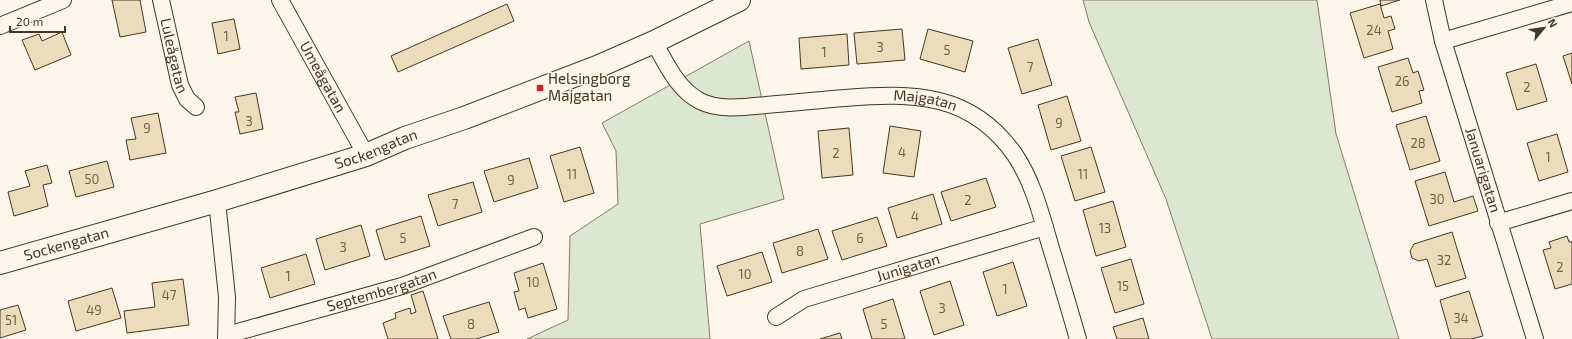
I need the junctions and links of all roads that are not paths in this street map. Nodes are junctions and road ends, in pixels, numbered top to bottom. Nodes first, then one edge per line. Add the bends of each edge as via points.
1 (63, 0) edge
2 (161, 0) edge
3 (280, 0) edge
4 (739, 0) edge
5 (1434, 0) edge
6 (1572, 3) edge
7 (0, 26) edge
8 (1443, 41) junction
9 (654, 42) junction
10 (196, 107) dead end
11 (366, 155) junction
12 (217, 201) junction
13 (1572, 201) edge
14 (1498, 223) junction
15 (1045, 227) junction
16 (534, 237) dead end
17 (0, 263) edge
18 (776, 317) dead end
19 (226, 337) edge
20 (1078, 339) edge
21 (1534, 339) edge

1 - 7 street
2 - 10 street, Luleågatan via 180,85
3 - 11 street, Umeågatan
4 - 9 street, Sockengatan
5 - 8 street, Januarigatan
6 - 8 street
8 - 14 street, Januarigatan
9 - 11 street, Sockengatan via 597,67 405,138
9 - 15 street, Majgatan via 678,82 700,101 713,105 747,107 885,95 927,97 955,105 986,125 1014,154 1035,192
11 - 12 street, Sockengatan
12 - 17 street, Sockengatan
12 - 19 street via 227,297
13 - 14 street
14 - 21 street, Januarigatan
15 - 18 street, Junigatan via 804,299
15 - 20 street, Majgatan
16 - 19 street, Septembergatan via 402,286

